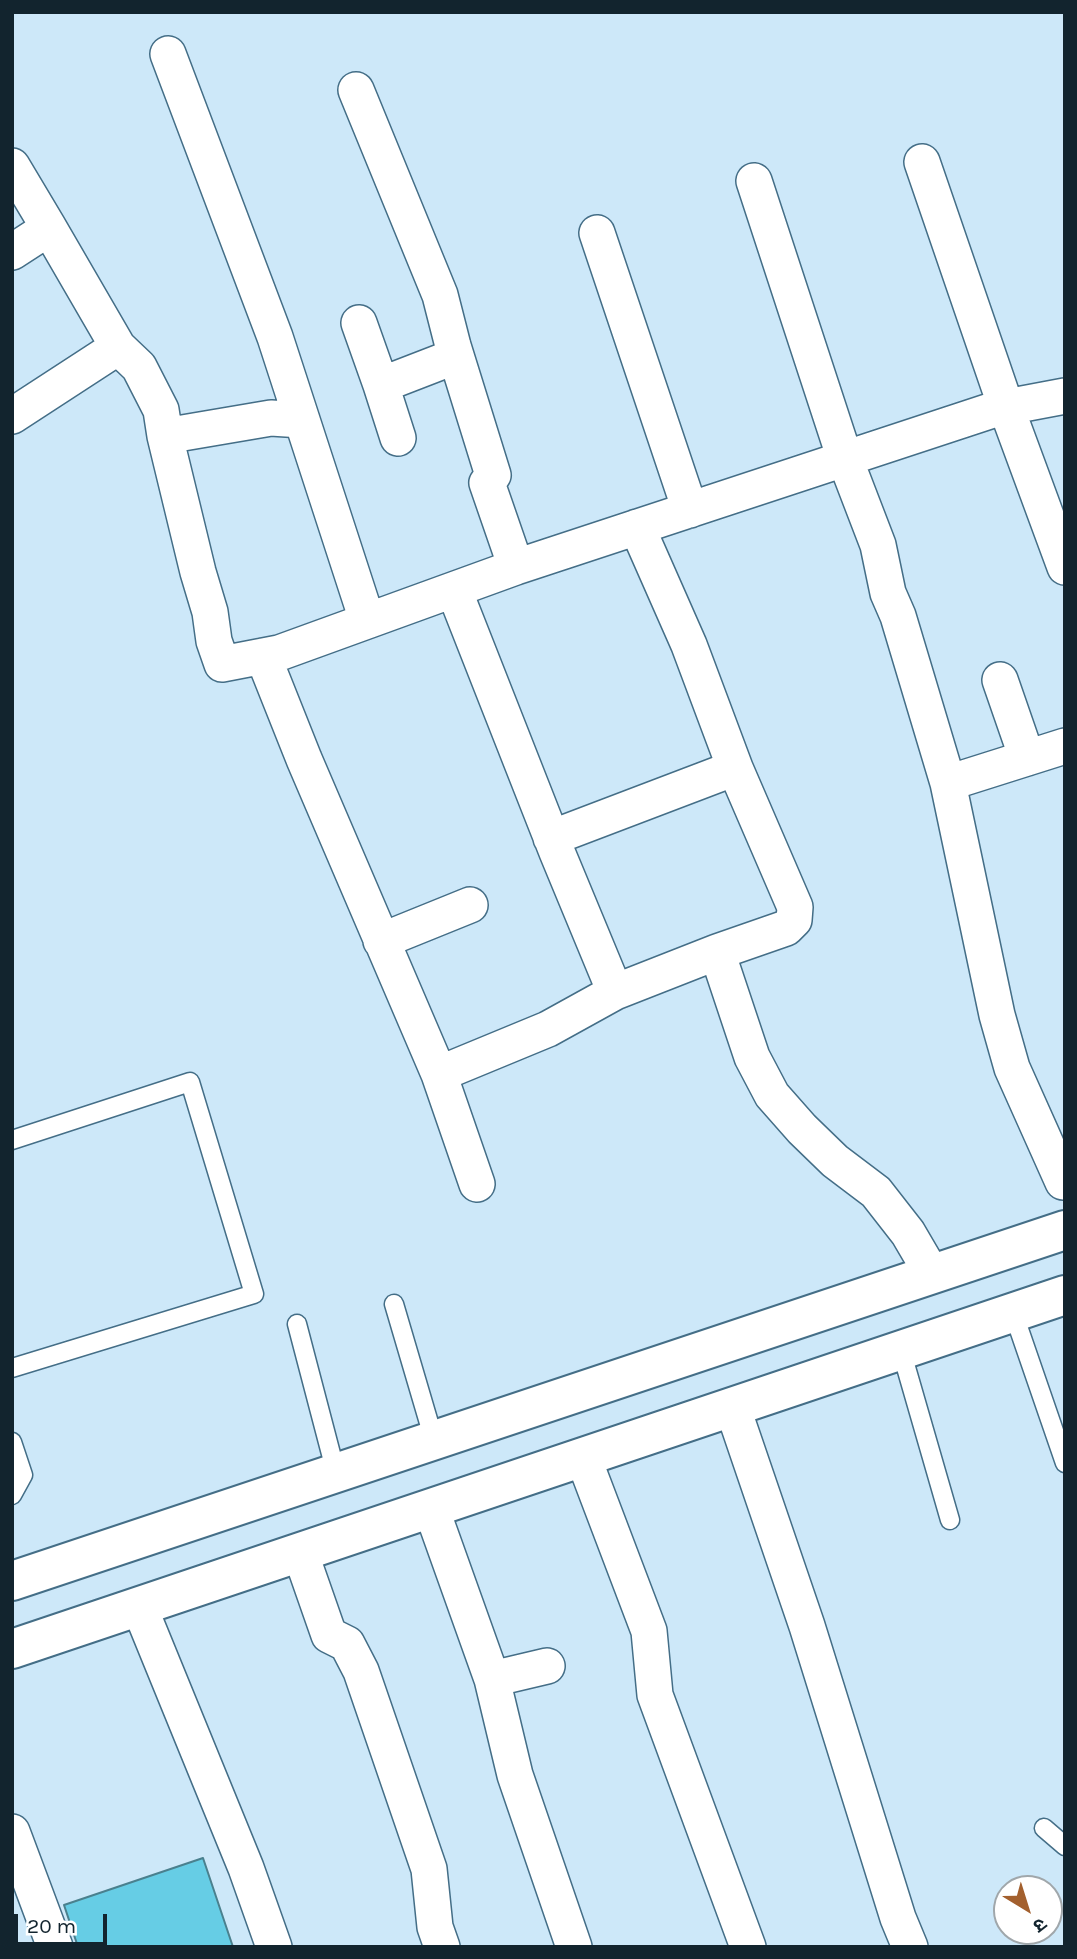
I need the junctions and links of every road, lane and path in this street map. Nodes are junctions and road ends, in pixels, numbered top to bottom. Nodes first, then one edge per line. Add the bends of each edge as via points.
1 (168, 54) dead end
2 (356, 90) dead end
3 (922, 162) dead end
4 (12, 166) edge
5 (754, 181) dead end
6 (49, 228) junction
7 (597, 233) dead end
8 (12, 252) edge
9 (359, 323) dead end
10 (118, 347) junction
11 (456, 356) junction
12 (381, 385) junction
13 (1065, 396) edge
14 (1006, 407) junction
15 (12, 416) edge
16 (302, 419) junction
17 (165, 436) junction
18 (398, 438) dead end
19 (845, 459) junction
20 (690, 510) junction
21 (637, 527) junction
22 (516, 567) junction
23 (1065, 567) edge
24 (454, 590) junction
25 (367, 620) junction
26 (263, 656) junction
27 (1000, 680) dead end
28 (1065, 746) edge
29 (1027, 758) junction
30 (735, 768) junction
31 (948, 783) junction
32 (551, 838) junction
33 (470, 905) dead end
34 (381, 941) junction
35 (717, 952) junction
36 (615, 992) junction
37 (439, 1074) junction
38 (12, 1140) edge
39 (1063, 1182) dead end
40 (477, 1184) dead end
41 (1065, 1230) edge
42 (932, 1274) junction
43 (1065, 1295) edge
44 (394, 1304) dead end
45 (1013, 1312) junction
46 (297, 1324) dead end
47 (901, 1350) junction
48 (12, 1368) edge
49 (732, 1406) junction
50 (434, 1440) junction
51 (12, 1442) edge
52 (583, 1457) junction
53 (1065, 1463) edge
54 (337, 1473) junction
55 (12, 1495) edge
56 (431, 1508) junction
57 (950, 1520) dead end
58 (300, 1552) junction
59 (12, 1581) edge
60 (139, 1606) junction
61 (12, 1649) edge
62 (547, 1666) dead end
63 (492, 1679) junction
64 (1044, 1828) dead end
65 (12, 1832) edge
66 (1065, 1846) edge
67 (23, 1892) edge
68 (55, 1947) edge
69 (274, 1947) edge
70 (442, 1947) edge
71 (574, 1947) edge
72 (748, 1947) edge
73 (910, 1947) edge

1 - 16 street
2 - 11 street via 440,295
3 - 14 street
4 - 6 street
5 - 19 street
6 - 8 street
6 - 10 street
7 - 20 street
9 - 12 street
10 - 15 street
10 - 17 street via 139,367 161,410
11 - 12 street
11 - 22 street via 494,475 487,483
12 - 18 street
13 - 14 street
14 - 19 street
14 - 23 street
16 - 17 street via 271,418
16 - 25 street
17 - 26 street via 222,664
19 - 20 street
19 - 31 street via 878,545 888,593
20 - 21 street
21 - 22 street
21 - 30 street via 689,645
22 - 24 street
24 - 25 street
24 - 32 street
25 - 26 street
26 - 34 street
27 - 29 street
28 - 29 street
29 - 31 street
30 - 32 street
30 - 35 street via 795,907 794,920 786,928
31 - 39 street via 1012,1068
32 - 36 street
33 - 34 street
34 - 37 street
35 - 36 street
35 - 42 street via 752,1057 772,1095 835,1161 876,1192
36 - 37 street via 548,1029
37 - 40 street
38 - 48 lane via 190,1082 254,1294
41 - 42 main road
42 - 50 main road
43 - 45 main road
44 - 50 lane
45 - 47 main road
45 - 53 lane
46 - 54 lane
47 - 49 main road
47 - 57 lane
49 - 52 main road
49 - 73 street
50 - 54 main road
51 - 55 lane via 23,1475
52 - 56 main road
52 - 72 street via 649,1631 655,1695
54 - 59 main road
56 - 58 main road
56 - 63 street
58 - 60 main road
58 - 70 street via 329,1635 347,1644 361,1671 429,1869 435,1927
60 - 61 main road
60 - 69 street
62 - 63 street
63 - 71 street via 515,1775
64 - 66 lane
65 - 67 street
67 - 68 street

